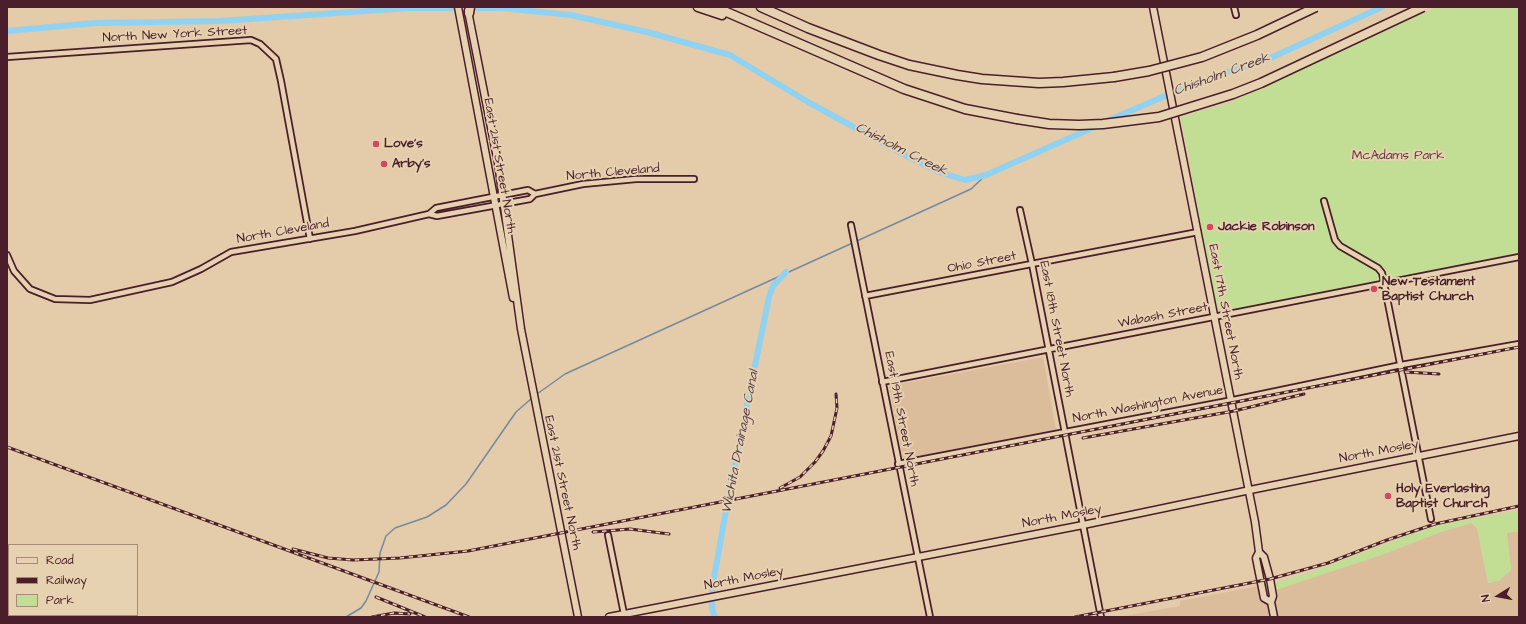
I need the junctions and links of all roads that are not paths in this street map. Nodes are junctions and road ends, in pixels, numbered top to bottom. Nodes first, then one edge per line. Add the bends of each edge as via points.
1 (458, 7) edge
2 (698, 7) edge
3 (715, 7) edge
4 (761, 7) edge
5 (772, 7) edge
6 (1153, 7) edge
7 (1234, 7) edge
8 (1316, 7) edge
9 (1423, 7) edge
10 (469, 9) edge
11 (1236, 15) dead end
12 (808, 28) junction
13 (776, 34) junction
14 (7, 57) edge
15 (694, 179) dead end
16 (535, 194) junction
17 (503, 195) junction
18 (494, 197) junction
19 (1324, 201) dead end
20 (504, 204) junction
21 (496, 206) junction
22 (1020, 210) dead end
23 (429, 214) junction
24 (851, 225) dead end
25 (1198, 232) junction
26 (310, 239) junction
27 (7, 255) edge
28 (1519, 257) edge
29 (1032, 264) junction
30 (1384, 283) junction
31 (865, 296) junction
32 (1214, 317) junction
33 (521, 329) junction
34 (1519, 344) edge
35 (1048, 349) junction
36 (1401, 366) junction
37 (882, 382) junction
38 (1231, 400) junction
39 (1064, 431) junction
40 (1519, 436) edge
41 (1419, 456) junction
42 (898, 464) junction
43 (1249, 490) junction
44 (1431, 519) dead end
45 (1083, 525) junction
46 (608, 535) dead end
47 (1259, 552) junction
48 (917, 556) junction
49 (1271, 602) junction
50 (624, 614) junction
51 (578, 617) edge
52 (609, 617) edge
53 (930, 617) edge
54 (1101, 617) edge
55 (1274, 617) edge

1 - 18 street, East 21st Street North
2 - 13 highway
3 - 13 highway
4 - 12 highway
5 - 12 highway
6 - 25 street, East 17th Street North
7 - 11 street
8 - 12 highway, bridge via 1202,57 1149,72 1039,83 957,75 909,65
9 - 13 highway, bridge via 1240,92 1159,117 1103,124 1049,124 965,109 904,88
10 - 17 street, East 21st Street North
14 - 26 street, North New York Street via 251,40 260,44 276,59
15 - 16 street, North Cleveland via 636,179 583,184
16 - 17 street, North Cleveland via 528,190
16 - 20 street, North Cleveland via 530,199
17 - 18 street, North Cleveland
17 - 20 street, East 21st Street North
18 - 21 street, East 21st Street North
18 - 23 street, North Cleveland via 436,208
19 - 30 street via 1335,240 1340,246 1378,268
20 - 21 street, North Cleveland
20 - 33 street, East 21st Street North
21 - 23 street, North Cleveland via 437,216
21 - 33 street, East 21st Street North
22 - 29 street, East 18th Street North
23 - 26 street, North Cleveland
24 - 31 street, East 19th Street North
25 - 29 street, Ohio Street
25 - 32 street, East 17th Street North
26 - 27 street, North Cleveland via 232,252 172,282 90,300 55,299 30,289 14,271
28 - 30 street, Wabash Street
29 - 31 street, Ohio Street
29 - 35 street, East 18th Street North
30 - 32 street, Wabash Street
30 - 36 street
31 - 37 street, East 19th Street North
32 - 35 street, Wabash Street
32 - 38 street, East 17th Street North
33 - 51 street, East 21st Street North
34 - 36 street, North Washington Avenue
35 - 37 street, Wabash Street
35 - 39 street, East 18th Street North
36 - 38 street, North Washington Avenue
36 - 41 street
37 - 42 street, East 19th Street North
38 - 39 street, North Washington Avenue
38 - 43 street, East 17th Street North
39 - 42 street, North Washington Avenue
39 - 45 street, East 18th Street North
40 - 41 street, North Mosley
41 - 43 street, North Mosley
41 - 44 street
42 - 48 street, East 19th Street North
43 - 45 street, North Mosley
43 - 47 street, East 17th Street North
45 - 48 street, North Mosley
45 - 54 street, East 18th Street North
46 - 50 street
47 - 49 street, East 17th Street North via 1264,557 1274,596
47 - 49 street, East 17th Street North via 1256,558 1264,598
48 - 50 street, North Mosley
48 - 53 street, East 19th Street North
49 - 55 street, East 17th Street North
50 - 52 street, North Mosley

